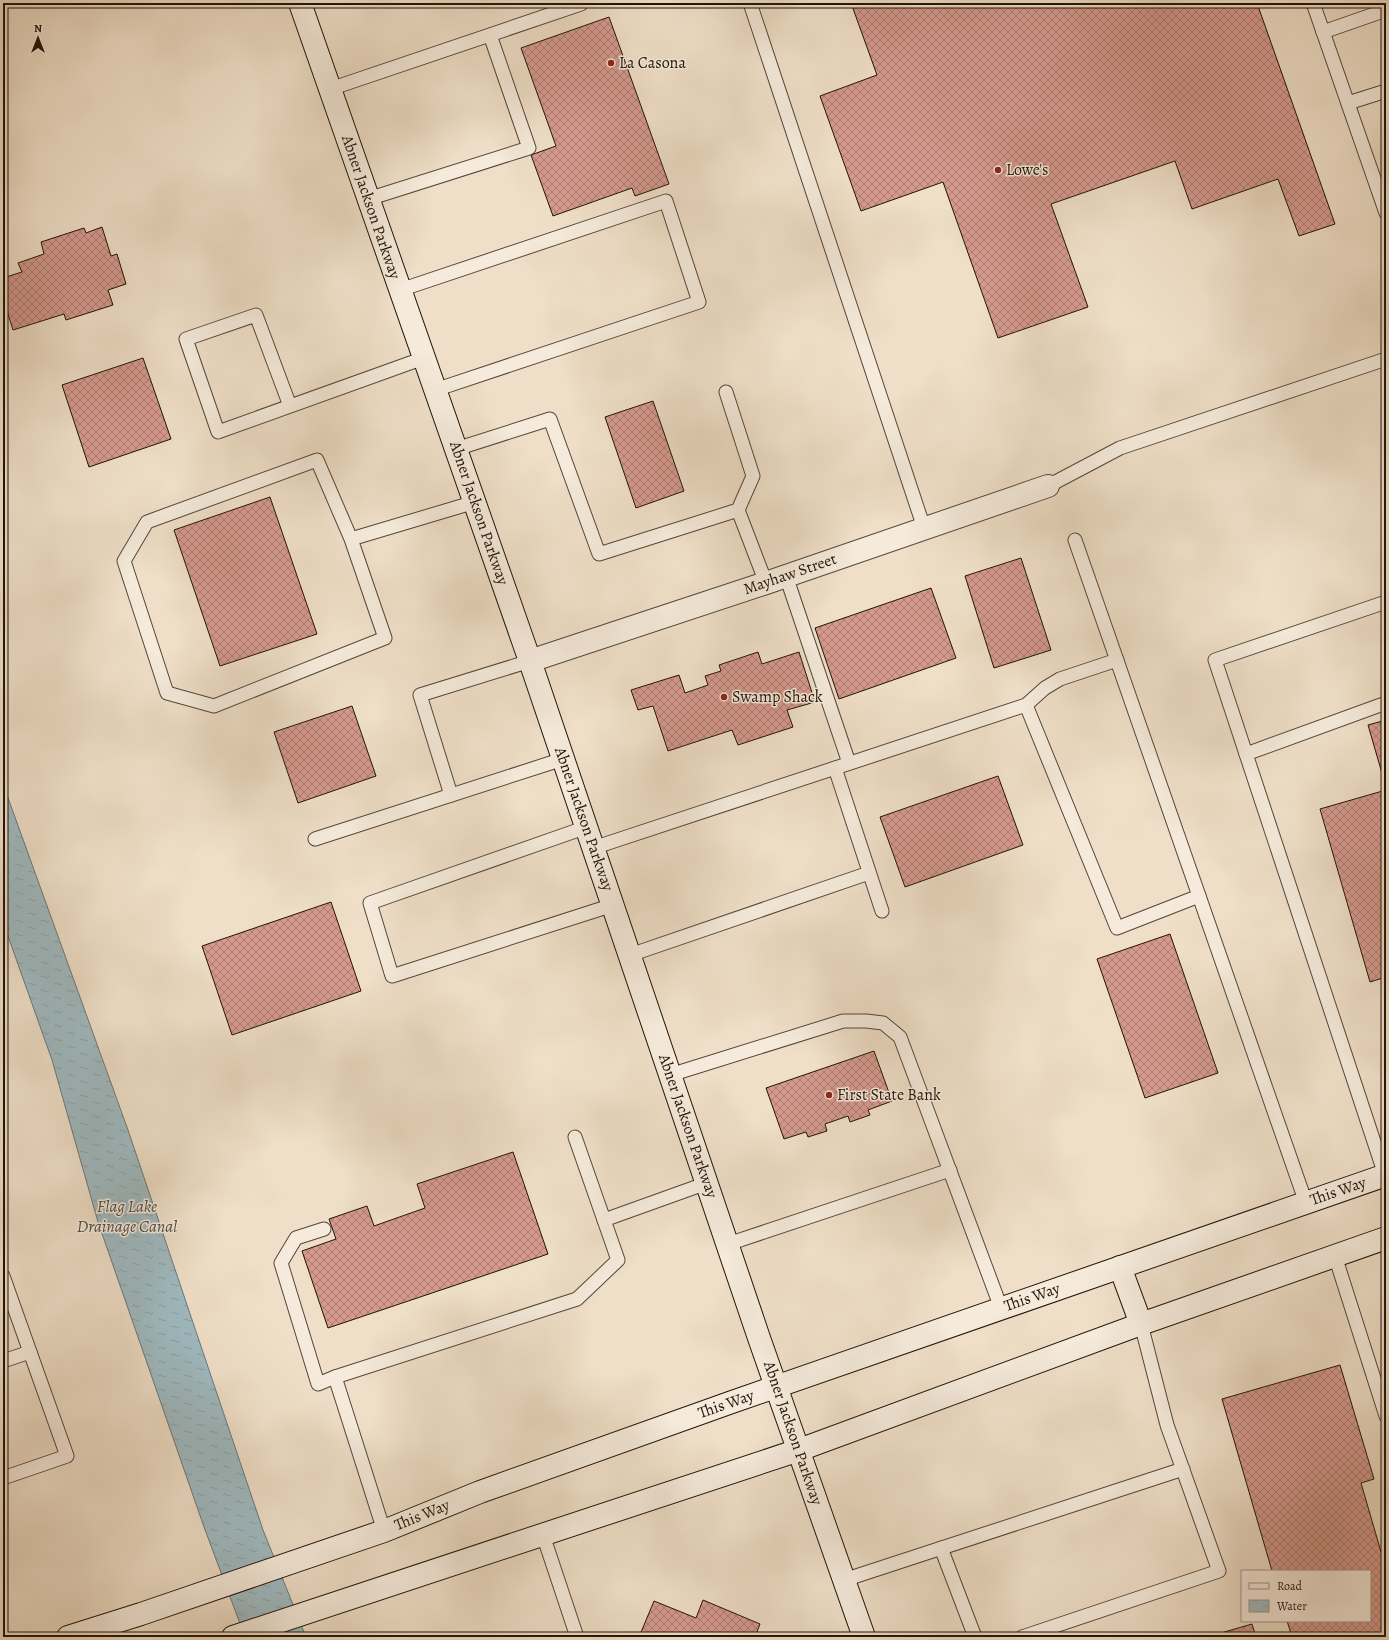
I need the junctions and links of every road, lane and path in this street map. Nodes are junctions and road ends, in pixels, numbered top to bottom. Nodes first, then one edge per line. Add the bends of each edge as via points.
1 (300, 3) edge
2 (750, 3) edge
3 (1313, 3) edge
4 (581, 4) edge
5 (1386, 10) edge
6 (1323, 32) junction
7 (490, 35) junction
8 (330, 89) junction
9 (1386, 91) edge
10 (1348, 103) junction
11 (1382, 188) edge
12 (368, 199) junction
13 (1386, 213) edge
14 (400, 290) junction
15 (424, 358) junction
16 (1386, 359) edge
17 (436, 390) junction
18 (726, 392) dead end
19 (290, 406) junction
20 (456, 449) junction
21 (1048, 486) joint
22 (475, 502) junction
23 (738, 510) junction
24 (924, 528) junction
25 (351, 539) junction
26 (1075, 540) dead end
27 (776, 579) junction
28 (1386, 602) edge
29 (1117, 660) junction
30 (530, 661) junction
31 (1386, 703) edge
32 (1026, 705) junction
33 (1246, 754) junction
34 (563, 758) junction
35 (849, 764) junction
36 (835, 768) junction
37 (451, 795) junction
38 (586, 827) junction
39 (315, 839) dead end
40 (594, 848) junction
41 (869, 873) junction
42 (1199, 896) junction
43 (613, 905) junction
44 (882, 911) dead end
45 (630, 954) junction
46 (670, 1075) junction
47 (575, 1137) dead end
48 (950, 1170) junction
49 (1386, 1175) edge
50 (707, 1183) junction
51 (1306, 1202) junction
52 (604, 1220) junction
53 (324, 1229) dead end
54 (1386, 1238) edge
55 (728, 1244) junction
56 (1335, 1256) junction
57 (1120, 1267) junction
58 (3, 1276) edge
59 (1001, 1308) junction
60 (1141, 1324) junction
61 (30, 1352) junction
62 (3, 1362) edge
63 (335, 1377) junction
64 (776, 1387) junction
65 (1386, 1416) edge
66 (799, 1450) junction
67 (1183, 1469) junction
68 (3, 1478) edge
69 (384, 1531) junction
70 (543, 1534) junction
71 (941, 1548) junction
72 (844, 1580) junction
73 (68, 1637) edge
74 (233, 1637) edge
75 (577, 1637) edge
76 (864, 1637) edge
77 (975, 1637) edge
78 (1022, 1637) edge

1 - 8 main road, Abner Jackson Parkway
2 - 24 lane
3 - 6 lane
4 - 7 lane
5 - 6 lane
6 - 10 lane
7 - 8 lane
7 - 12 lane via 529,148
8 - 12 main road, Abner Jackson Parkway
9 - 10 lane
10 - 11 lane
11 - 13 lane
12 - 14 main road, Abner Jackson Parkway
14 - 15 main road, Abner Jackson Parkway
14 - 17 lane via 666,201 699,302
15 - 17 main road, Abner Jackson Parkway
15 - 19 lane
16 - 21 lane via 1120,448
17 - 20 main road, Abner Jackson Parkway
18 - 23 lane via 753,476
19 - 19 lane via 256,315 186,339 218,432
20 - 22 main road, Abner Jackson Parkway
20 - 23 lane via 550,419 599,554
21 - 24 main road, Mayhaw Street
22 - 25 lane
22 - 30 main road, Abner Jackson Parkway
23 - 27 lane
24 - 27 main road, Mayhaw Street
25 - 25 lane via 317,460 147,522 124,561 168,693 214,706 385,638
26 - 29 lane
27 - 30 main road, Mayhaw Street
27 - 35 lane
28 - 33 lane via 1215,660
29 - 32 lane via 1060,680 1045,688
29 - 42 lane
30 - 34 main road, Abner Jackson Parkway
30 - 37 lane via 420,695
31 - 33 lane
32 - 35 lane
32 - 42 lane via 1117,928
33 - 49 lane
34 - 37 lane
34 - 38 main road, Abner Jackson Parkway
35 - 36 lane
36 - 40 lane
36 - 41 lane
37 - 39 lane
38 - 40 main road, Abner Jackson Parkway
38 - 43 lane via 370,903 392,976
40 - 43 main road, Abner Jackson Parkway
41 - 44 lane
41 - 45 lane
42 - 51 lane
43 - 45 main road, Abner Jackson Parkway
45 - 46 main road, Abner Jackson Parkway
46 - 48 lane via 843,1021 884,1023 900,1037
46 - 50 main road, Abner Jackson Parkway
47 - 52 lane
48 - 55 lane
48 - 59 lane
49 - 51 main road, This Way
50 - 52 lane
50 - 55 main road, Abner Jackson Parkway
51 - 57 main road, This Way
52 - 63 lane via 618,1260 578,1299
53 - 63 lane via 296,1238 281,1263 318,1384
54 - 56 main road
55 - 64 main road, Abner Jackson Parkway
56 - 60 main road
56 - 65 lane
57 - 59 main road, This Way
57 - 60 main road
58 - 61 lane
59 - 64 main road, This Way
60 - 66 main road
60 - 67 lane
61 - 62 lane
61 - 68 lane via 67,1456
63 - 69 lane
64 - 66 main road, Abner Jackson Parkway
64 - 69 main road, This Way via 480,1492
66 - 70 main road
66 - 72 main road, Abner Jackson Parkway
67 - 71 lane
67 - 78 lane via 1219,1571
69 - 73 main road, This Way
70 - 74 main road
70 - 75 lane
71 - 72 lane
71 - 77 lane
72 - 76 main road, Abner Jackson Parkway

